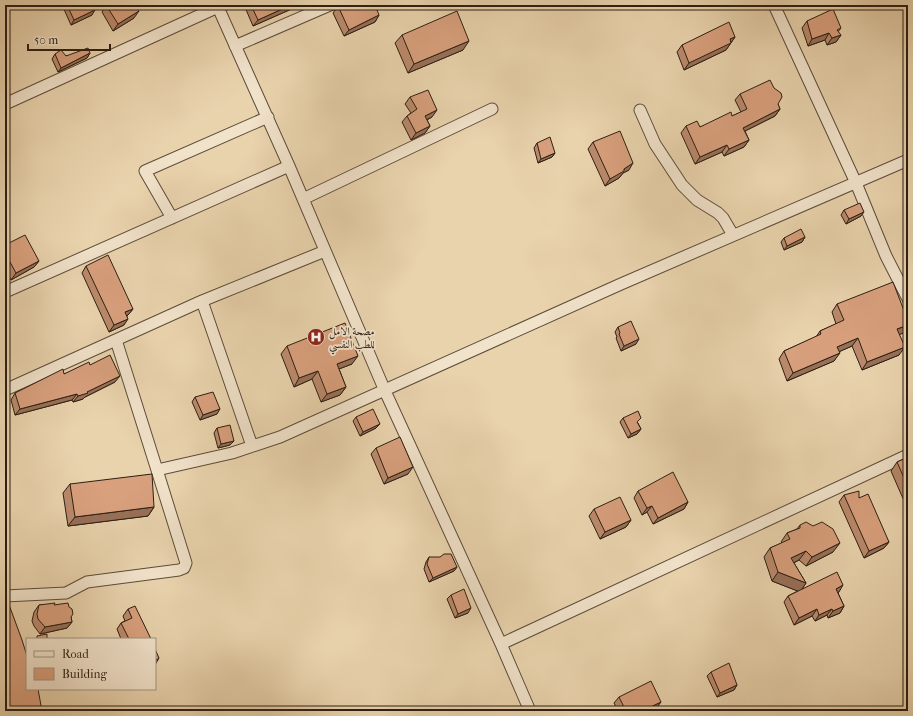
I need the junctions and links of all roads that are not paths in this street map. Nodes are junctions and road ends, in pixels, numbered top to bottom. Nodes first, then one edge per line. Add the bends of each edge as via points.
1 (330, 5) edge
2 (774, 5) edge
3 (218, 6) edge
4 (235, 46) junction
5 (5, 104) edge
6 (492, 109) dead end
7 (640, 110) dead end
8 (268, 117) junction
9 (908, 160) edge
10 (289, 166) junction
11 (856, 183) junction
12 (303, 199) junction
13 (172, 218) junction
14 (733, 235) junction
15 (325, 251) junction
16 (5, 292) edge
17 (908, 299) edge
18 (202, 301) junction
19 (116, 340) junction
20 (5, 390) edge
21 (385, 391) junction
22 (252, 446) junction
23 (908, 455) edge
24 (157, 470) junction
25 (5, 596) edge
26 (500, 644) junction
27 (530, 711) edge

1 - 4 street
2 - 11 street
3 - 4 street
3 - 5 street
4 - 8 street
6 - 12 street
7 - 14 street via 655,144 682,185 697,200 718,213
8 - 10 street
8 - 13 street via 146,171
9 - 11 street
10 - 12 street
10 - 13 street
11 - 14 street
11 - 17 street via 886,256
12 - 15 street
13 - 16 street
14 - 21 street
15 - 18 street
15 - 21 street
18 - 19 street
18 - 22 street
19 - 20 street
19 - 24 street
21 - 22 street via 280,437
21 - 26 street
22 - 24 street
23 - 26 street
24 - 25 street via 186,564 184,568 87,582 66,593
26 - 27 street

